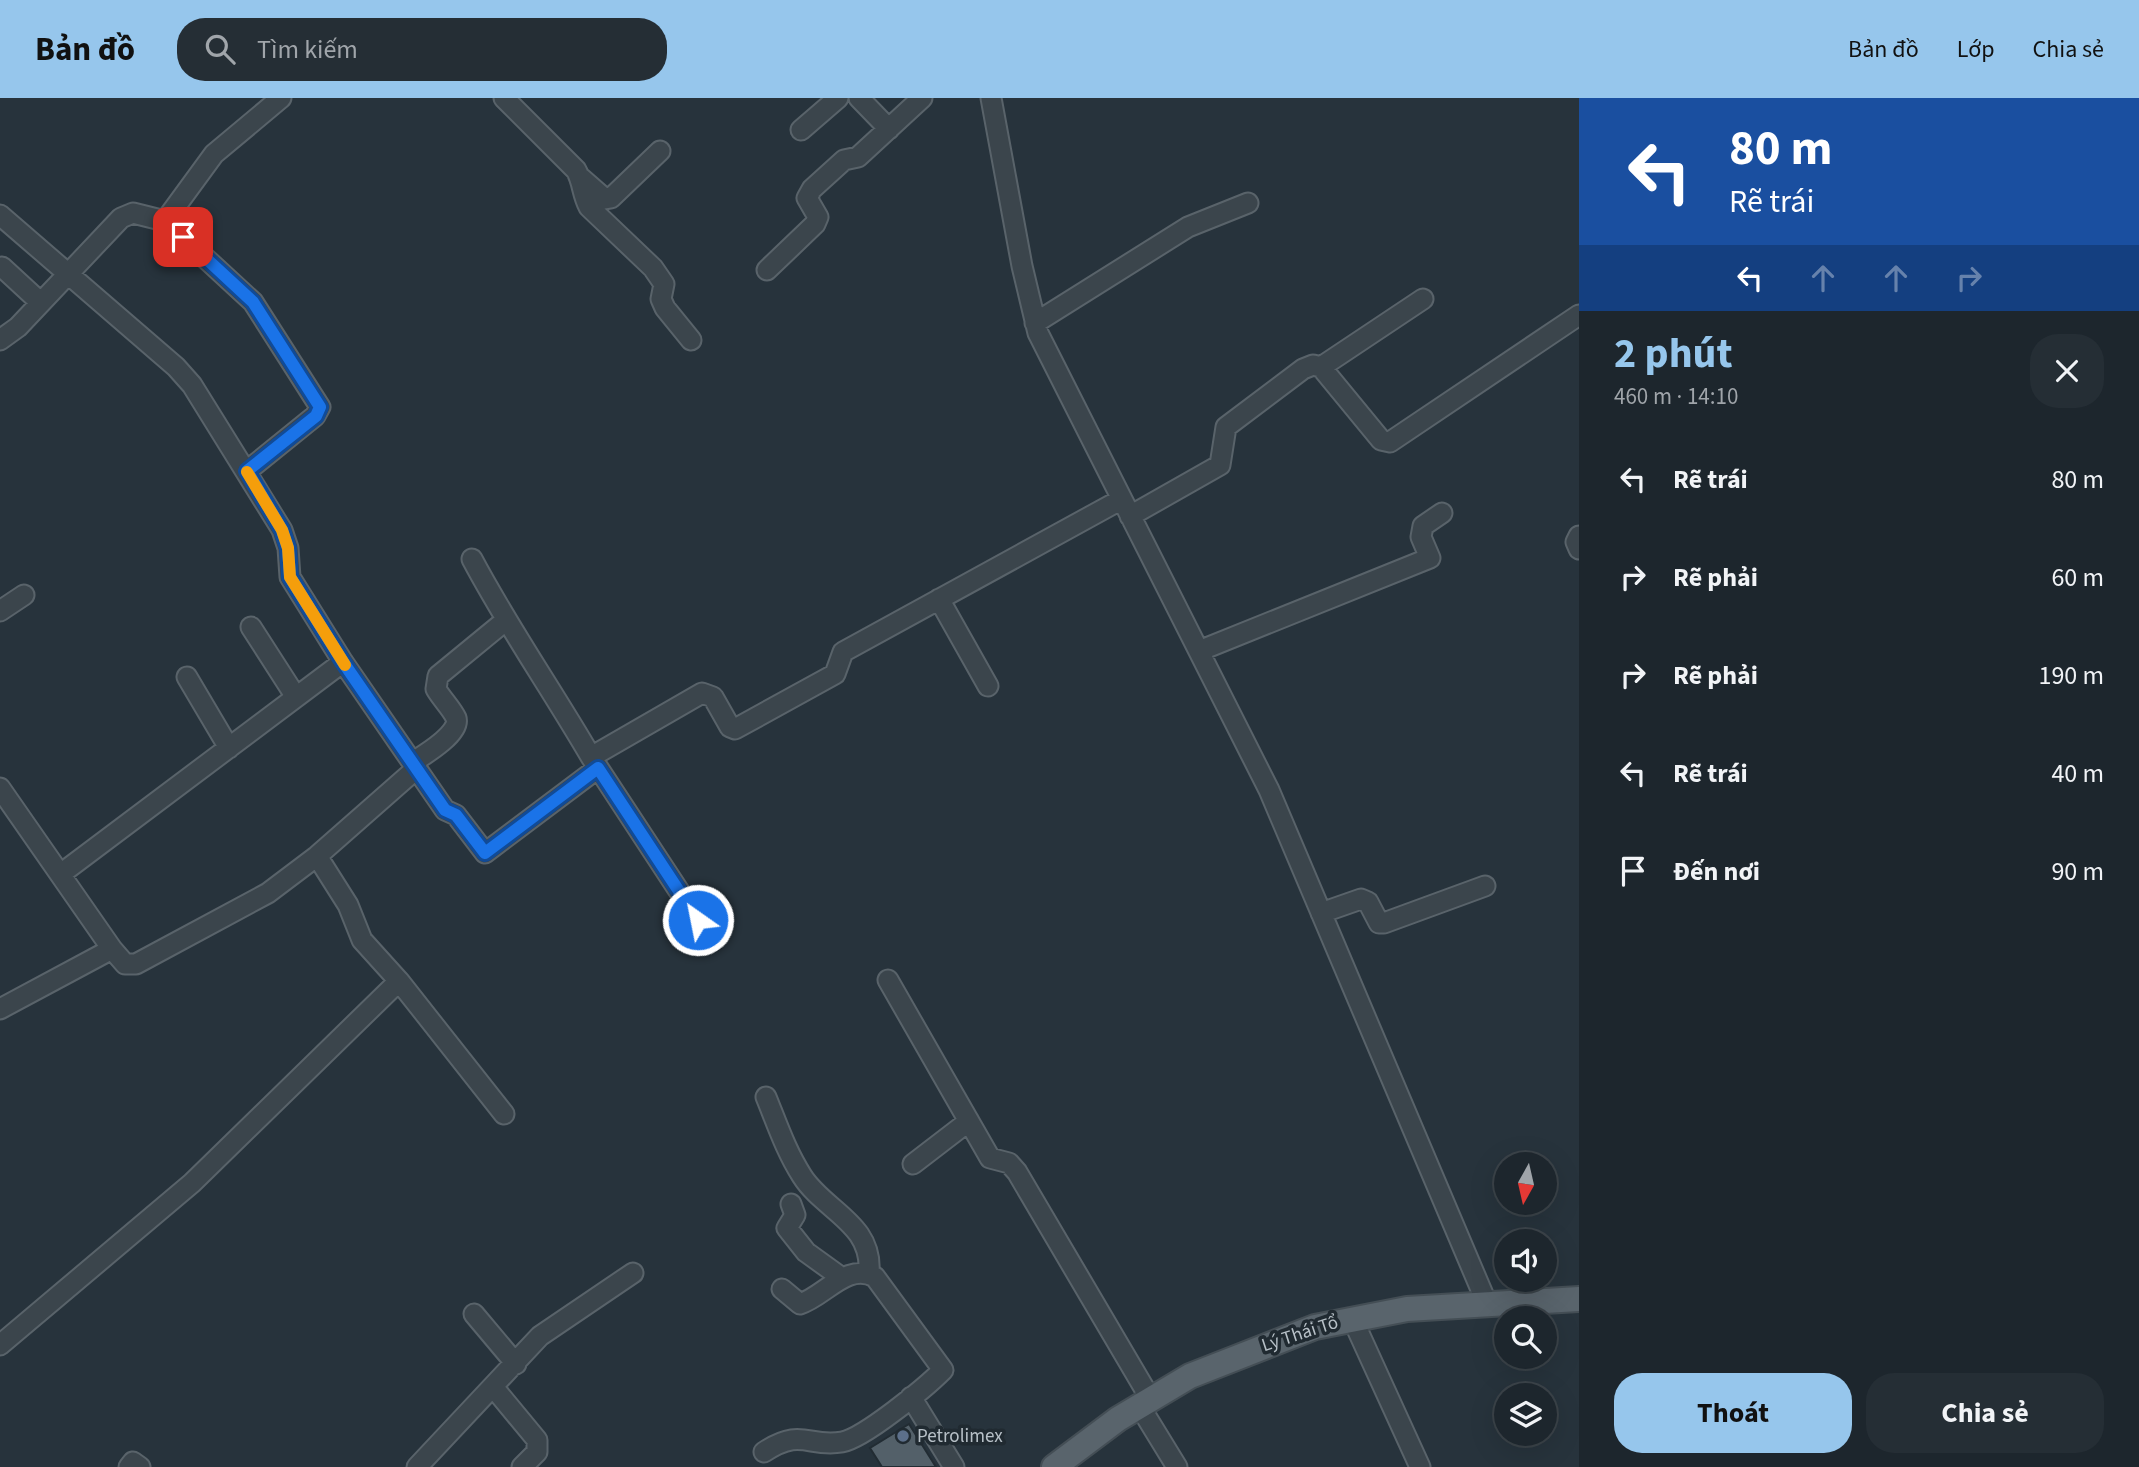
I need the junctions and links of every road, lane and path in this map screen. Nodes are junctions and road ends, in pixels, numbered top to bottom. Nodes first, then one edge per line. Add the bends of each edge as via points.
1 (281, 98) edge
2 (505, 98) edge
3 (838, 98) edge
4 (859, 98) edge
5 (922, 98) edge
6 (991, 98) edge
7 (889, 129) junction
8 (802, 130) dead end
9 (660, 151) dead end
10 (581, 178) junction
11 (1248, 203) dead end
12 (0, 215) edge
13 (165, 221) junction
14 (2, 267) dead end
15 (767, 270) dead end
16 (67, 273) junction
17 (1423, 299) dead end
18 (40, 302) junction
19 (1579, 315) edge
20 (1035, 323) junction
21 (0, 340) edge
22 (691, 340) dead end
23 (1321, 367) junction
24 (247, 471) junction
25 (1126, 507) junction
26 (1442, 513) dead end
27 (1579, 536) edge
28 (1579, 549) edge
29 (472, 559) dead end
30 (24, 596) dead end
31 (939, 599) junction
32 (0, 611) edge
33 (505, 621) junction
34 (251, 627) dead end
35 (1199, 651) junction
36 (343, 662) junction
37 (187, 677) dead end
38 (988, 685) dead end
39 (296, 697) junction
40 (229, 748) junction
41 (595, 762) junction
42 (415, 765) junction
43 (0, 788) edge
44 (317, 856) junction
45 (62, 873) junction
46 (1485, 886) dead end
47 (1321, 913) junction
48 (698, 920) dead end
49 (112, 948) junction
50 (888, 980) dead end
51 (400, 981) junction
52 (0, 1009) edge
53 (765, 1097) dead end
54 (504, 1114) dead end
55 (968, 1121) junction
56 (913, 1164) dead end
57 (791, 1204) dead end
58 (633, 1273) dead end
59 (869, 1273) junction
60 (842, 1278) junction
61 (782, 1289) dead end
62 (1579, 1299) edge
63 (1488, 1306) junction
64 (474, 1314) dead end
65 (1352, 1318) junction
66 (0, 1345) edge
67 (516, 1364) junction
68 (494, 1388) junction
69 (911, 1397) junction
70 (1145, 1401) junction
71 (764, 1452) dead end
72 (129, 1467) edge
73 (140, 1467) edge
74 (417, 1467) edge
75 (522, 1467) edge
76 (954, 1467) edge
77 (1054, 1467) edge
78 (1177, 1467) edge
79 (1420, 1467) edge

1 - 13 street via 214,154
2 - 10 street
3 - 8 street
4 - 7 street
5 - 7 street
6 - 20 street
7 - 15 street via 812,189 807,198 818,217 815,224
9 - 10 street via 611,198 605,199
10 - 22 street via 582,195 589,206 653,268 663,284 665,308
11 - 20 street via 1188,227
12 - 16 street
13 - 16 street via 133,213 121,218
13 - 24 street via 253,302 320,407 316,416
14 - 18 street
16 - 18 street
16 - 24 street via 176,367
17 - 23 street
18 - 21 street
19 - 23 street via 1390,442 1381,440
20 - 25 street
23 - 25 street via 1303,369 1226,426 1220,465
24 - 36 street via 282,530 290,577
25 - 31 street
25 - 35 street
26 - 35 street via 1423,526 1421,537 1430,558
27 - 28 street
29 - 33 street
30 - 32 street
31 - 38 street
31 - 41 street via 843,652 835,674 735,729 713,697 702,693
33 - 41 street
33 - 42 street via 438,676 436,689 456,726
34 - 39 street
35 - 47 street via 1269,790
36 - 39 street
36 - 42 street
37 - 40 street
39 - 40 street
40 - 45 street
41 - 42 street via 485,853 456,815 446,811
41 - 48 street
42 - 44 street
43 - 45 street
44 - 49 street via 268,894 135,964 125,964
44 - 51 street via 348,905 362,940
45 - 49 street
46 - 47 street via 1384,923 1379,923 1368,902 1360,899
47 - 63 street
49 - 52 street
50 - 55 street
51 - 54 street
51 - 66 street via 192,1183
53 - 59 street via 803,1178 856,1228 870,1262
55 - 56 street
55 - 70 street via 990,1158 1009,1163 1017,1171
57 - 60 street via 795,1215 787,1228 806,1252
58 - 67 street via 540,1336
59 - 60 street
59 - 69 street via 942,1366 943,1370
60 - 61 street via 800,1304
62 - 63 main road, Lý Thái Tổ
63 - 65 main road, Lý Thái Tổ via 1407,1309
64 - 67 street
65 - 70 main road, Lý Thái Tổ via 1228,1359
65 - 79 street
67 - 68 street
68 - 74 street
68 - 75 street via 537,1440 537,1452
69 - 71 street via 853,1439 833,1443 790,1439
69 - 76 street
70 - 77 main road, Lý Thái Tổ
70 - 78 street
72 - 73 street via 134,1462

